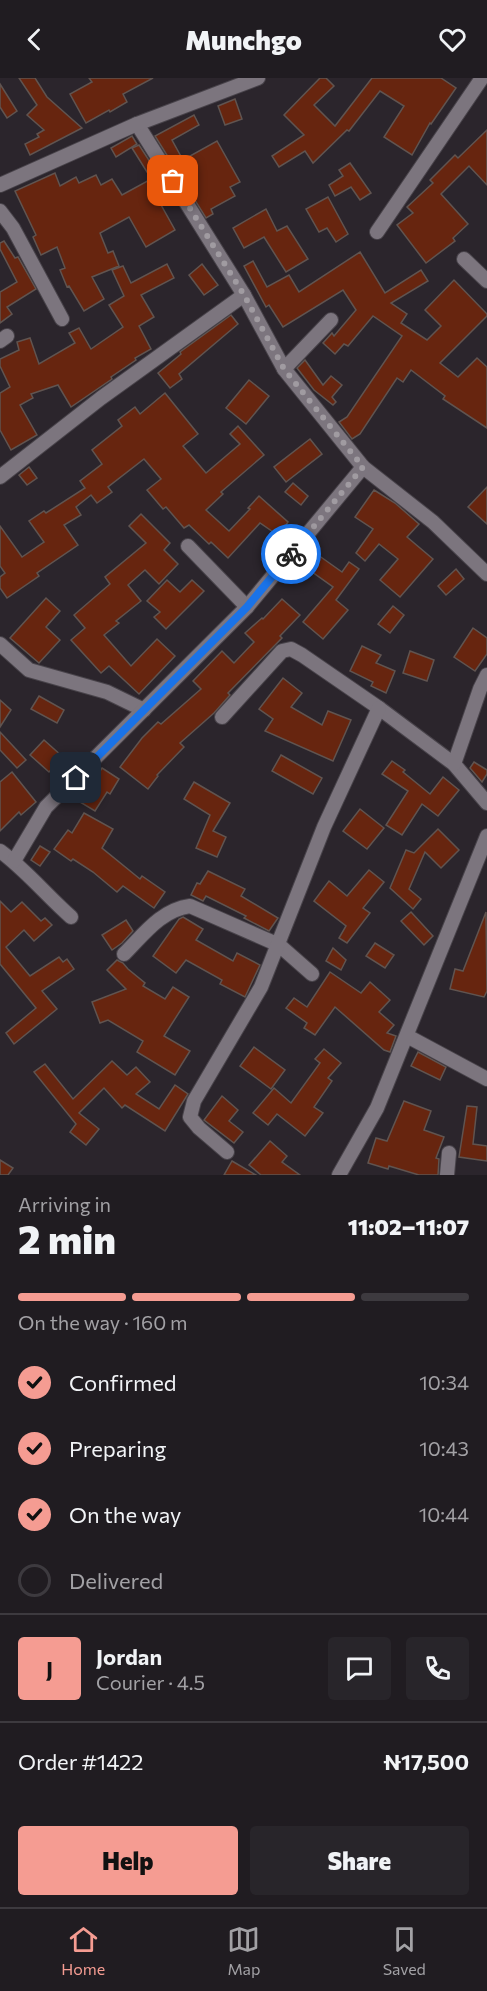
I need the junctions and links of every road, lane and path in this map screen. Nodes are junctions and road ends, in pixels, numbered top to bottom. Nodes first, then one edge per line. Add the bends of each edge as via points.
1 (258, 78) edge
2 (482, 78) edge
3 (137, 124) junction
4 (0, 185) edge
5 (0, 212) edge
6 (377, 232) dead end
7 (464, 259) dead end
8 (487, 281) edge
9 (244, 295) junction
10 (62, 319) dead end
11 (331, 320) dead end
12 (284, 369) junction
13 (363, 467) junction
14 (0, 477) edge
15 (188, 546) dead end
16 (487, 574) edge
17 (247, 607) junction
18 (0, 644) edge
19 (487, 675) edge
20 (379, 708) junction
21 (144, 710) junction
22 (222, 717) dead end
23 (454, 764) junction
24 (487, 803) edge
25 (487, 836) edge
26 (0, 851) edge
27 (14, 861) junction
28 (71, 917) dead end
29 (279, 945) junction
30 (124, 954) dead end
31 (312, 974) dead end
32 (407, 1036) junction
33 (487, 1079) edge
34 (227, 1152) dead end
35 (449, 1153) dead end
36 (339, 1175) edge
37 (447, 1175) edge

1 - 3 street
2 - 6 street
3 - 4 street
3 - 9 street
5 - 10 street via 13,228
7 - 8 street
9 - 12 street
9 - 14 street
11 - 12 street
12 - 13 street
13 - 16 street via 433,522
13 - 17 street
15 - 17 street
17 - 21 street
18 - 21 street via 29,670 107,692
19 - 23 street
20 - 22 street via 291,649 282,651
20 - 23 street
20 - 29 street via 324,827
21 - 27 street via 46,807
23 - 24 street
25 - 32 street
26 - 27 street
27 - 28 street
29 - 30 street via 190,906 163,915
29 - 31 street
29 - 34 street via 261,987 194,1101 190,1117
32 - 33 street
32 - 36 street via 377,1108
35 - 37 street

